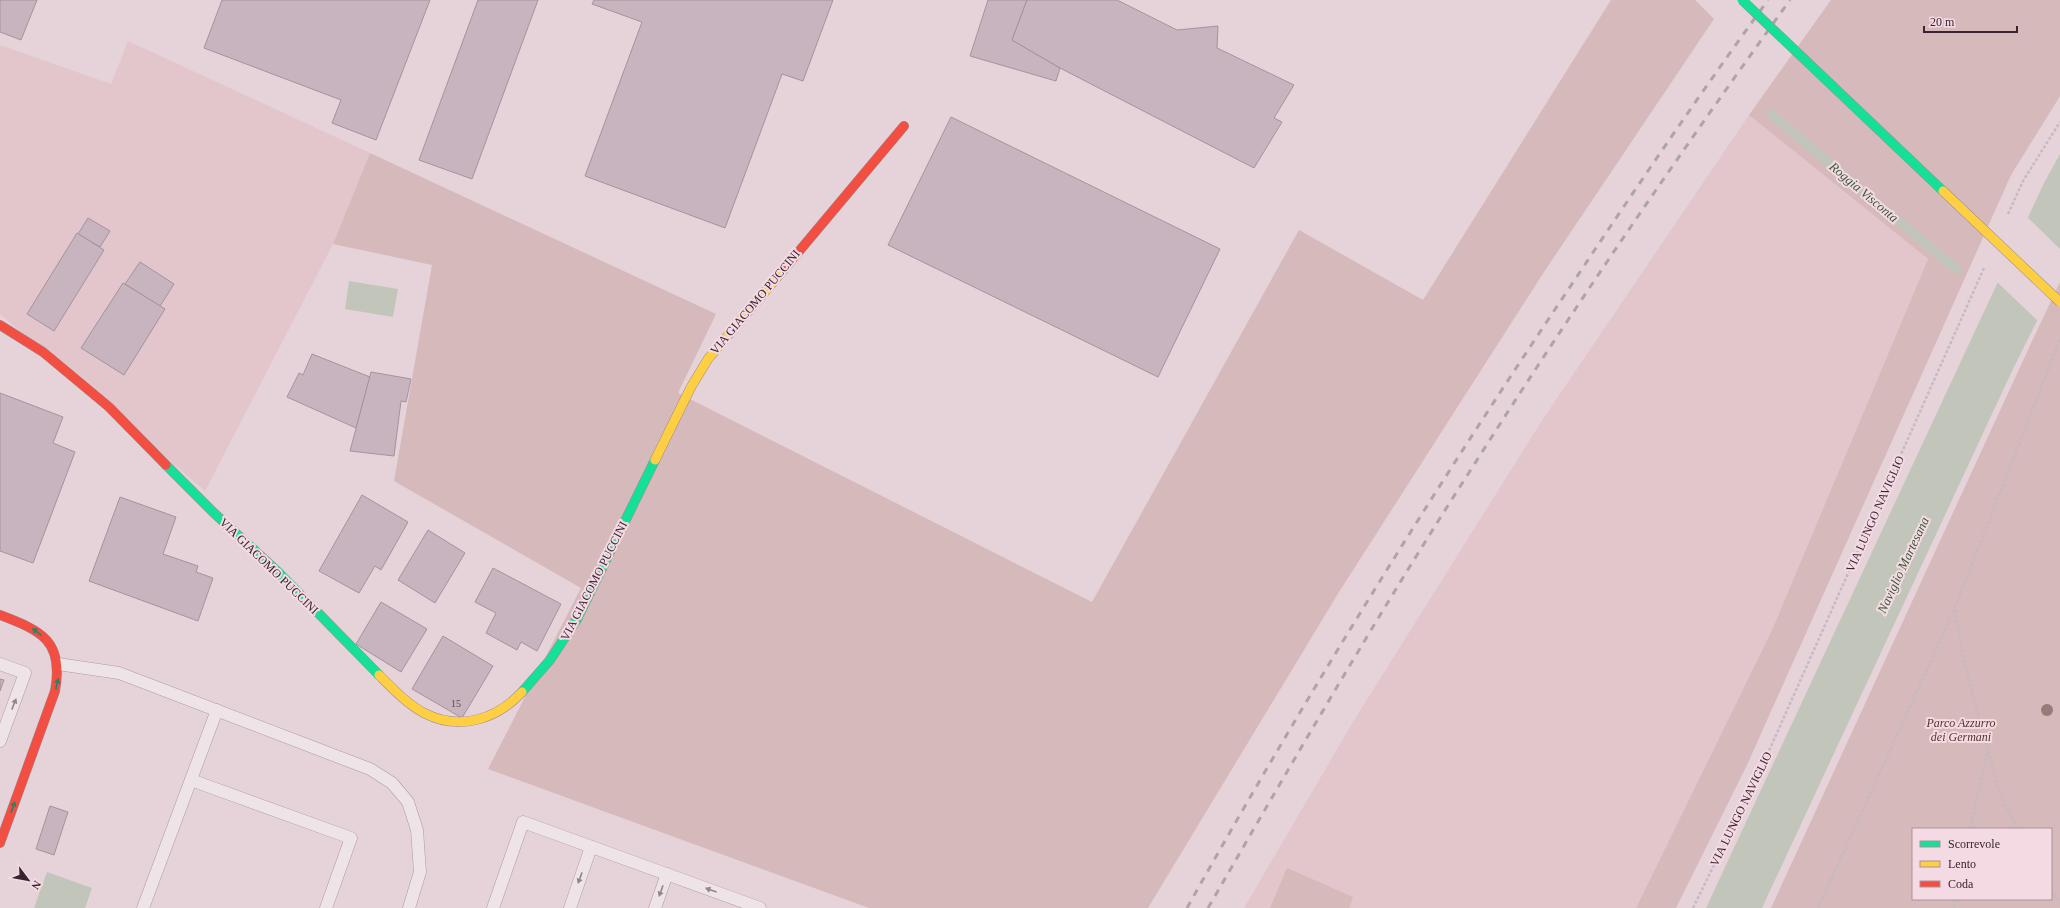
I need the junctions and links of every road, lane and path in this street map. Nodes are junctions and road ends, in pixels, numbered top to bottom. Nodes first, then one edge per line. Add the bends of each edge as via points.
1 (1742, 0) edge
2 (2060, 122) edge
3 (904, 126) dead end
4 (2007, 218) dead end
5 (1987, 262) dead end
6 (2060, 302) edge
7 (0, 325) edge
8 (2060, 339) edge
9 (1954, 610) junction
10 (0, 615) edge
11 (0, 664) edge
12 (58, 664) junction
13 (216, 710) junction
14 (0, 741) edge
15 (1988, 751) junction
16 (191, 780) junction
17 (1970, 828) edge
18 (2017, 828) edge
19 (0, 843) edge
20 (591, 847) junction
21 (667, 874) junction
22 (2052, 892) edge
23 (736, 904) edge
24 (2060, 904) edge
25 (143, 908) edge
26 (326, 908) edge
27 (409, 908) edge
28 (494, 908) edge
29 (570, 908) edge
30 (655, 908) edge
31 (760, 908) edge
32 (1693, 908) edge
33 (1818, 908) edge

1 - 6 street, bridge
2 - 4 path via 2023,181
3 - 7 street, VIA GIACOMO PUCCINI via 708,359 691,387 577,619 557,650 511,702 493,714 471,722 434,717 406,701 109,407 43,352
5 - 32 path, VIA LUNGO NAVIGLIO via 1760,771
8 - 9 path
9 - 15 path via 1963,657
9 - 33 path
12 -> 10 street via 50,644 41,634 30,626
14 -> 11 lane via 25,673
12 - 13 lane via 119,673
19 -> 12 street via 55,691
13 - 16 lane
13 - 27 lane via 370,769 392,783 408,802 417,830 420,872
15 - 17 path
15 - 18 path via 1998,789
16 - 25 lane
16 - 26 lane via 351,838
20 - 21 lane
20 - 28 lane via 523,822
20 -> 29 lane
23 -> 21 lane
21 -> 30 lane
22 - 24 path
23 - 31 lane

